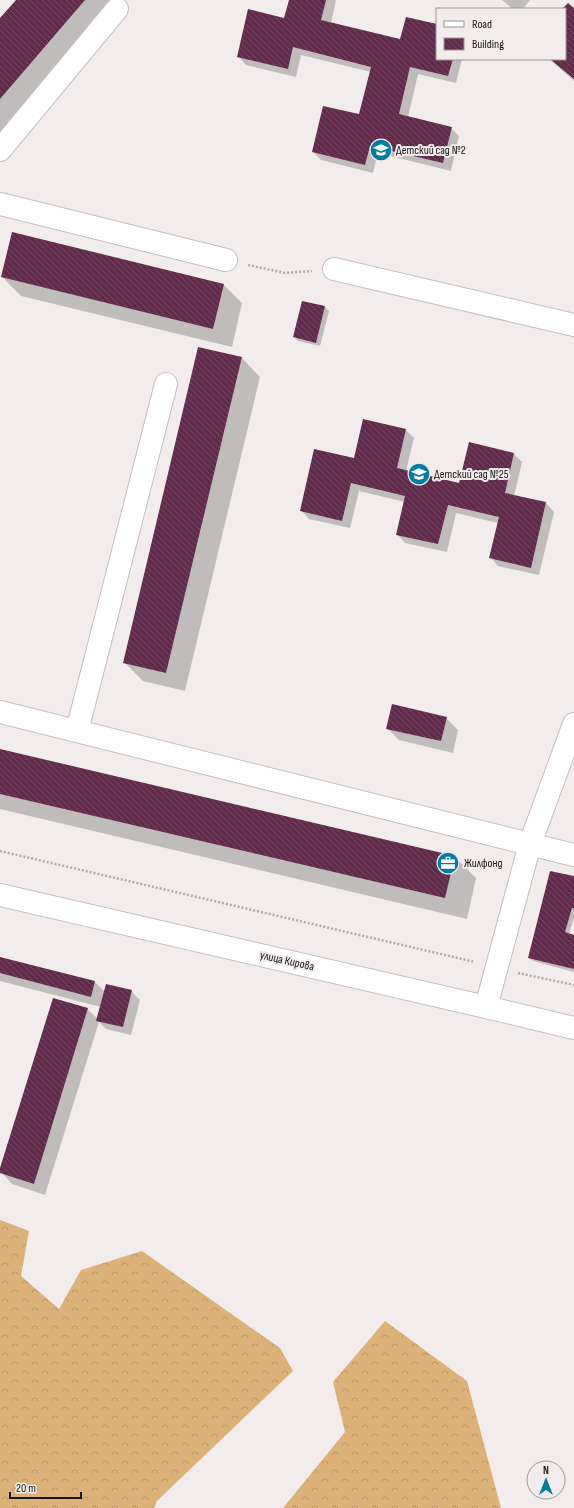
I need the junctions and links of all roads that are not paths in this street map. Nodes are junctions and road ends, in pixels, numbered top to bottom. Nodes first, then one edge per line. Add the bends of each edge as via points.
1 (117, 9) dead end
2 (0, 150) edge
3 (0, 204) edge
4 (226, 260) road end
5 (334, 269) road end
6 (574, 325) edge
7 (166, 384) dead end
8 (0, 712) edge
9 (574, 724) edge
10 (77, 731) junction
11 (530, 844) junction
12 (574, 856) edge
13 (0, 895) edge
14 (486, 1007) junction
15 (574, 1028) edge

1 - 2 street
3 - 4 street
5 - 6 street
7 - 10 street
8 - 10 street
9 - 11 street
10 - 11 street
11 - 12 street
11 - 14 street
13 - 14 street, улица Кирова
14 - 15 street, улица Кирова

